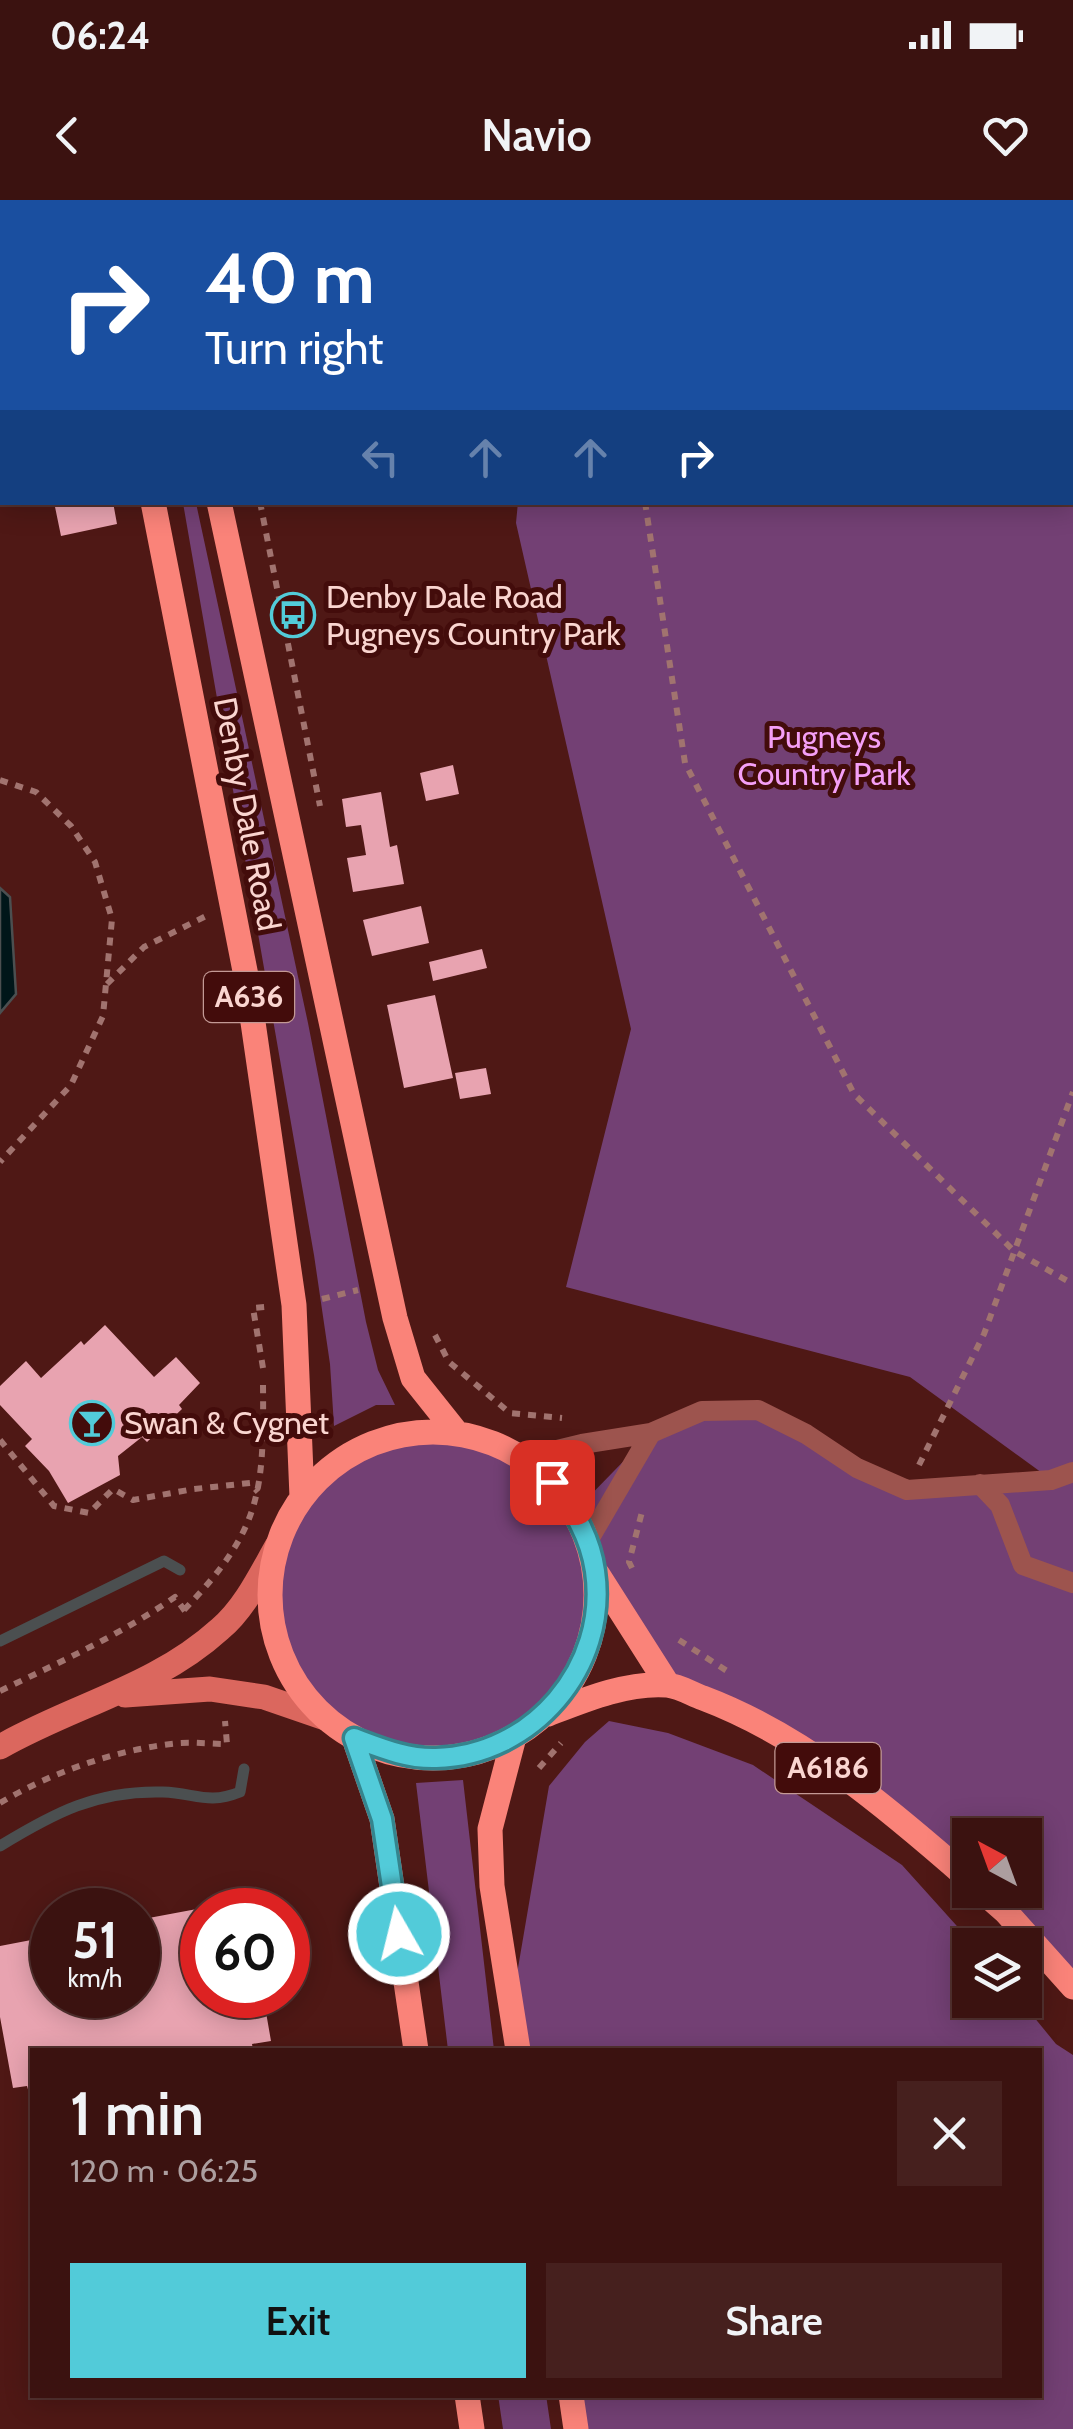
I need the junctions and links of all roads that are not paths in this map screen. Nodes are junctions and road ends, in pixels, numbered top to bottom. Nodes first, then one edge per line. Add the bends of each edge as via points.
1 (154, 505) edge
2 (220, 505) edge
3 (456, 1432) junction
4 (651, 1433) junction
5 (524, 1458) junction
6 (1073, 1472) edge
7 (980, 1484) junction
8 (302, 1497) junction
9 (588, 1541) junction
10 (277, 1546) junction
11 (595, 1571) junction
12 (1073, 1583) edge
13 (668, 1685) junction
14 (115, 1696) junction
15 (543, 1716) junction
16 (326, 1718) junction
17 (514, 1737) junction
18 (354, 1738) junction
19 (0, 1747) edge
20 (952, 1865) edge
21 (1002, 1908) edge
22 (1073, 1987) edge
23 (416, 2048) edge
24 (518, 2048) edge
25 (467, 2398) edge
26 (571, 2398) edge
27 (472, 2429) edge
28 (576, 2429) edge

1 - 8 main road, Denby Dale Road / A636 via 247,981 294,1306
2 - 3 main road, Denby Dale Road / A636 via 395,1318 413,1378
3 - 5 main road
3 - 8 main road via 414,1432 374,1442 334,1465
4 - 5 lane
4 - 7 lane via 702,1411 758,1410 907,1490
4 - 9 lane
5 - 9 main road via 552,1482
6 - 7 lane via 1051,1480
7 - 12 lane via 1000,1504 1023,1565
8 - 10 main road
9 - 11 main road
10 - 14 street via 222,1628
10 - 16 main road via 270,1586 282,1658
11 - 13 main road
11 - 15 main road via 597,1603 582,1663
13 - 15 main road via 592,1697
13 - 20 main road, A6186 via 788,1739
14 - 16 street via 222,1691
14 - 19 street
15 - 17 main road
16 - 18 main road
17 - 18 main road via 435,1758 393,1753
17 - 24 main road via 490,1828 492,1886
18 - 23 main road via 382,1819
21 - 22 main road
25 - 27 main road
26 - 28 main road

